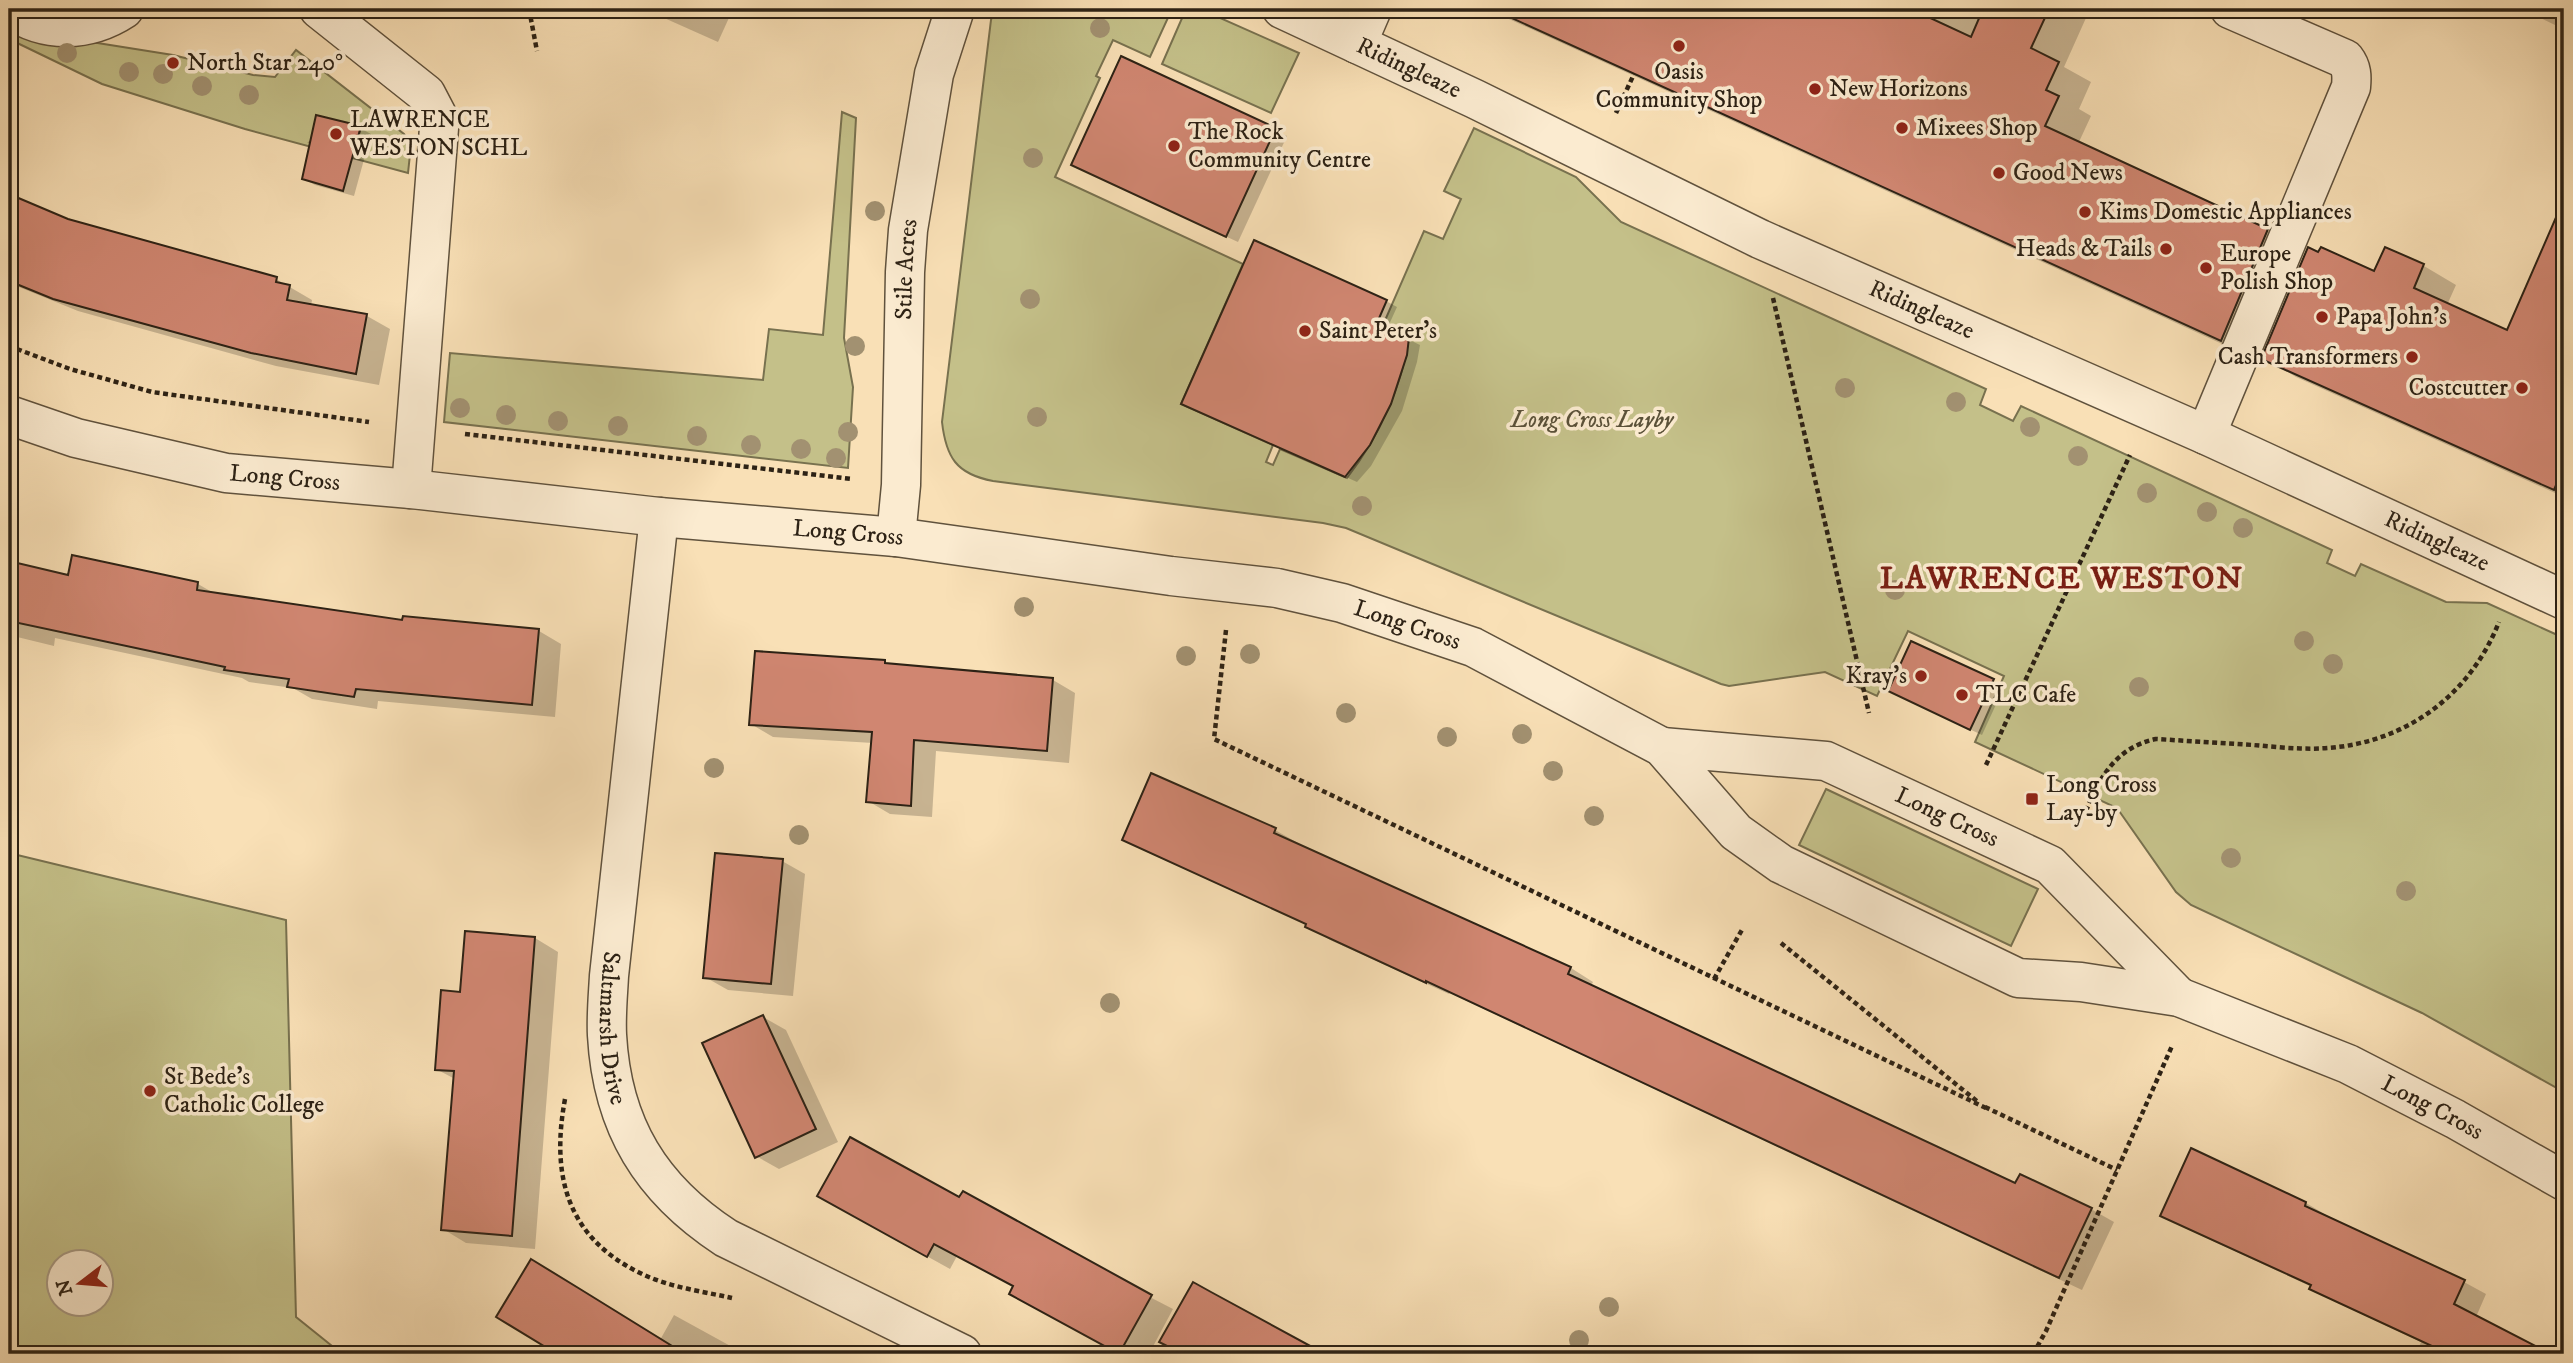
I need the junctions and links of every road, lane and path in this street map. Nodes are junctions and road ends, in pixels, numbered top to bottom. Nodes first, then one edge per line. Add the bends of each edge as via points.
1 (124, 9) edge
2 (319, 9) edge
3 (529, 9) edge
4 (955, 9) edge
5 (1282, 9) edge
6 (1372, 9) edge
7 (2230, 9) edge
8 (31, 12) edge
9 (1357, 44) junction
10 (537, 51) dead end
11 (1760, 239) junction
12 (2150, 413) junction
13 (9, 415) edge
14 (2206, 435) junction
15 (411, 489) junction
16 (659, 517) junction
17 (896, 537) junction
18 (2517, 577) junction
19 (2564, 600) edge
20 (1226, 626) dead end
21 (1869, 713) dead end
22 (1662, 747) junction
23 (1986, 765) dead end
24 (2086, 811) dead end
25 (1743, 928) dead end
26 (1780, 943) dead end
27 (1714, 979) junction
28 (2186, 999) junction
29 (1986, 1108) junction
30 (2117, 1170) junction
31 (2564, 1181) edge
32 (962, 1354) edge
33 (2033, 1354) edge

1 - 8 street via 82,26 49,26
2 - 15 street via 426,94 438,117
3 - 10 path
4 - 17 street, Stile Acres via 934,74 908,230
5 - 9 street, Ridingleaze
6 - 9 street
7 - 14 street via 2345,59 2352,76
9 - 11 street, Ridingleaze
11 - 12 street, Ridingleaze
11 - 21 path
12 - 14 street, Ridingleaze
12 - 23 path
13 - 15 street, Long Cross via 76,438 226,473
14 - 18 street, Ridingleaze
15 - 16 street, Long Cross
16 - 17 street, Long Cross
16 - 32 street, Saltmarsh Drive via 608,976 607,1035 613,1083 625,1121 645,1162 696,1219
17 - 22 street, Long Cross via 1277,588 1332,600 1473,647
18 - 19 street, Ridingleaze
18 - 24 path via 2488,649 2474,671 2438,707 2418,719 2391,733 2329,748 2144,742 2109,766
20 - 27 path via 1214,739
22 - 28 street, Long Cross via 1736,832 1792,870 2018,978 2081,982
22 - 28 street, Long Cross via 1826,761 2050,865
25 - 27 path
26 - 29 path
27 - 29 path
28 - 30 path
28 - 31 street, Long Cross via 2348,1064
29 - 30 path
30 - 33 path

